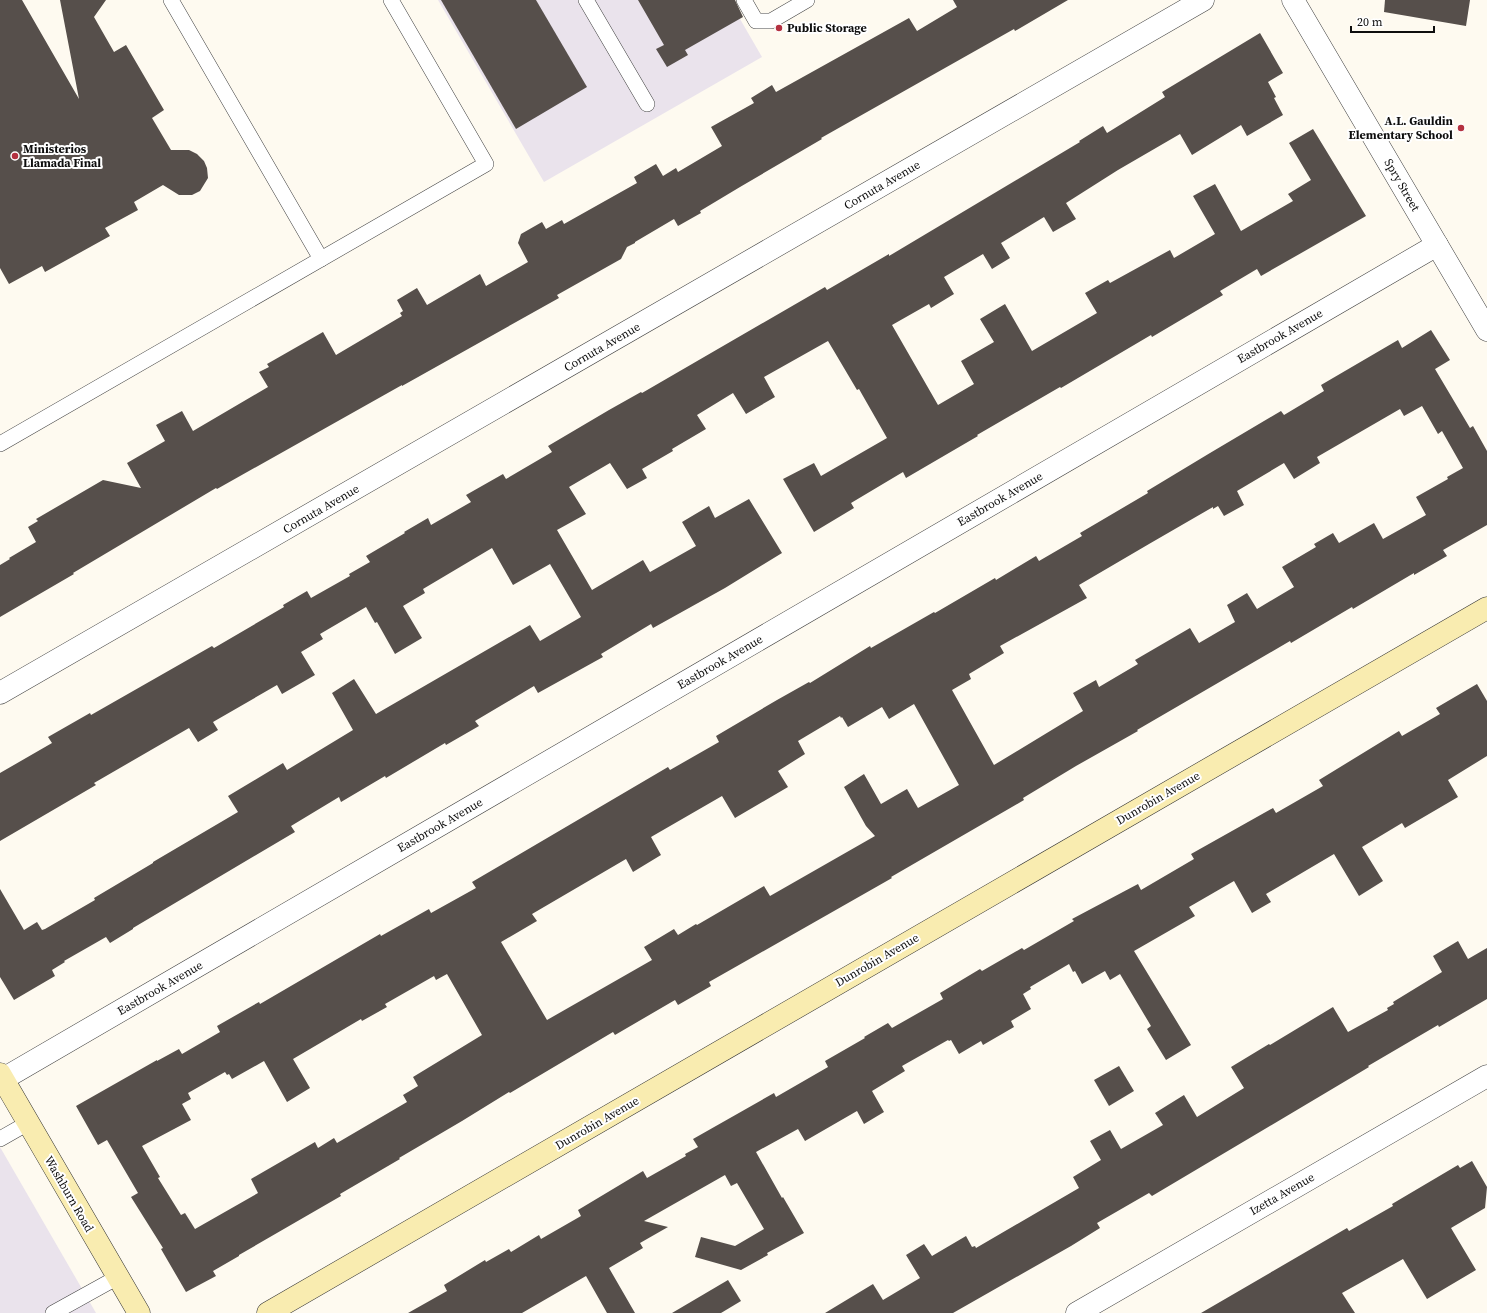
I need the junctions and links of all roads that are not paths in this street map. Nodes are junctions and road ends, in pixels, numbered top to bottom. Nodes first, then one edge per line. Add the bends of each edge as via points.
1 (171, 0) edge
2 (391, 0) edge
3 (586, 0) edge
4 (744, 0) edge
5 (1203, 0) edge
6 (1293, 0) edge
7 (802, 1) edge
8 (647, 104) dead end
9 (1437, 245) junction
10 (321, 259) junction
11 (1487, 330) edge
12 (0, 444) edge
13 (1487, 608) edge
14 (0, 694) edge
15 (1487, 1076) edge
16 (1, 1077) edge
17 (28, 1123) junction
18 (0, 1139) edge
19 (118, 1277) junction
20 (53, 1313) edge
21 (139, 1313) edge
22 (268, 1313) edge
23 (1077, 1313) edge

1 - 10 lane
2 - 10 lane via 486,164
3 - 8 lane
4 - 7 lane via 756,22 771,21
5 - 14 street, Cornuta Avenue
6 - 9 street, Spry Street
9 - 11 street, Spry Street
9 - 16 street, Eastbrook Avenue
10 - 12 lane
13 - 22 street, Dunrobin Avenue
15 - 23 street, Izetta Avenue
16 - 17 street, Washburn Road
17 - 18 lane
17 - 19 street, Washburn Road
19 - 20 lane
19 - 21 street, Washburn Road

